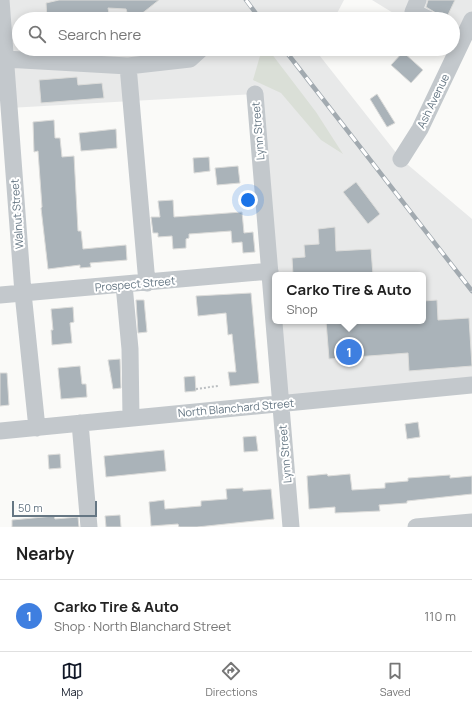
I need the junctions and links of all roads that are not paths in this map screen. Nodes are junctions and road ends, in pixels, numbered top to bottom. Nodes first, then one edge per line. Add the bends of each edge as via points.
1 (1, 0) edge
2 (418, 0) edge
3 (413, 12) edge
4 (472, 20) edge
5 (460, 32) edge
6 (2, 41) edge
7 (193, 56) edge
8 (450, 56) edge
9 (5, 59) junction
10 (128, 66) junction
11 (255, 94) dead end
12 (401, 159) dead end
13 (270, 272) junction
14 (147, 283) junction
15 (124, 285) junction
16 (23, 293) junction
17 (0, 295) edge
18 (272, 298) edge
19 (274, 324) edge
20 (472, 385) edge
21 (280, 404) junction
22 (131, 418) junction
23 (80, 423) junction
24 (37, 428) junction
25 (0, 431) edge
26 (472, 522) edge
27 (89, 527) edge
28 (291, 527) edge
29 (416, 527) edge

1 - 6 street, Walnut Street
2 - 3 street
4 - 5 street, Ash Avenue
6 - 9 street, Walnut Street
7 - 10 street via 190,59
8 - 12 street, Ash Avenue via 420,129
9 - 10 street
9 - 16 street, Walnut Street
10 - 14 street
11 - 13 street, Lynn Street
13 - 14 street, Prospect Street
13 - 18 street, Lynn Street
14 - 15 street, Prospect Street
15 - 16 street, Prospect Street
15 - 22 street via 130,349
16 - 17 street, Prospect Street
16 - 24 street, Walnut Street
19 - 21 street, Lynn Street
20 - 21 street, North Blanchard Street
21 - 22 street, North Blanchard Street
21 - 28 street, Lynn Street
22 - 23 street, North Blanchard Street
23 - 24 street, North Blanchard Street
23 - 27 street
24 - 25 street, North Blanchard Street
26 - 29 street

